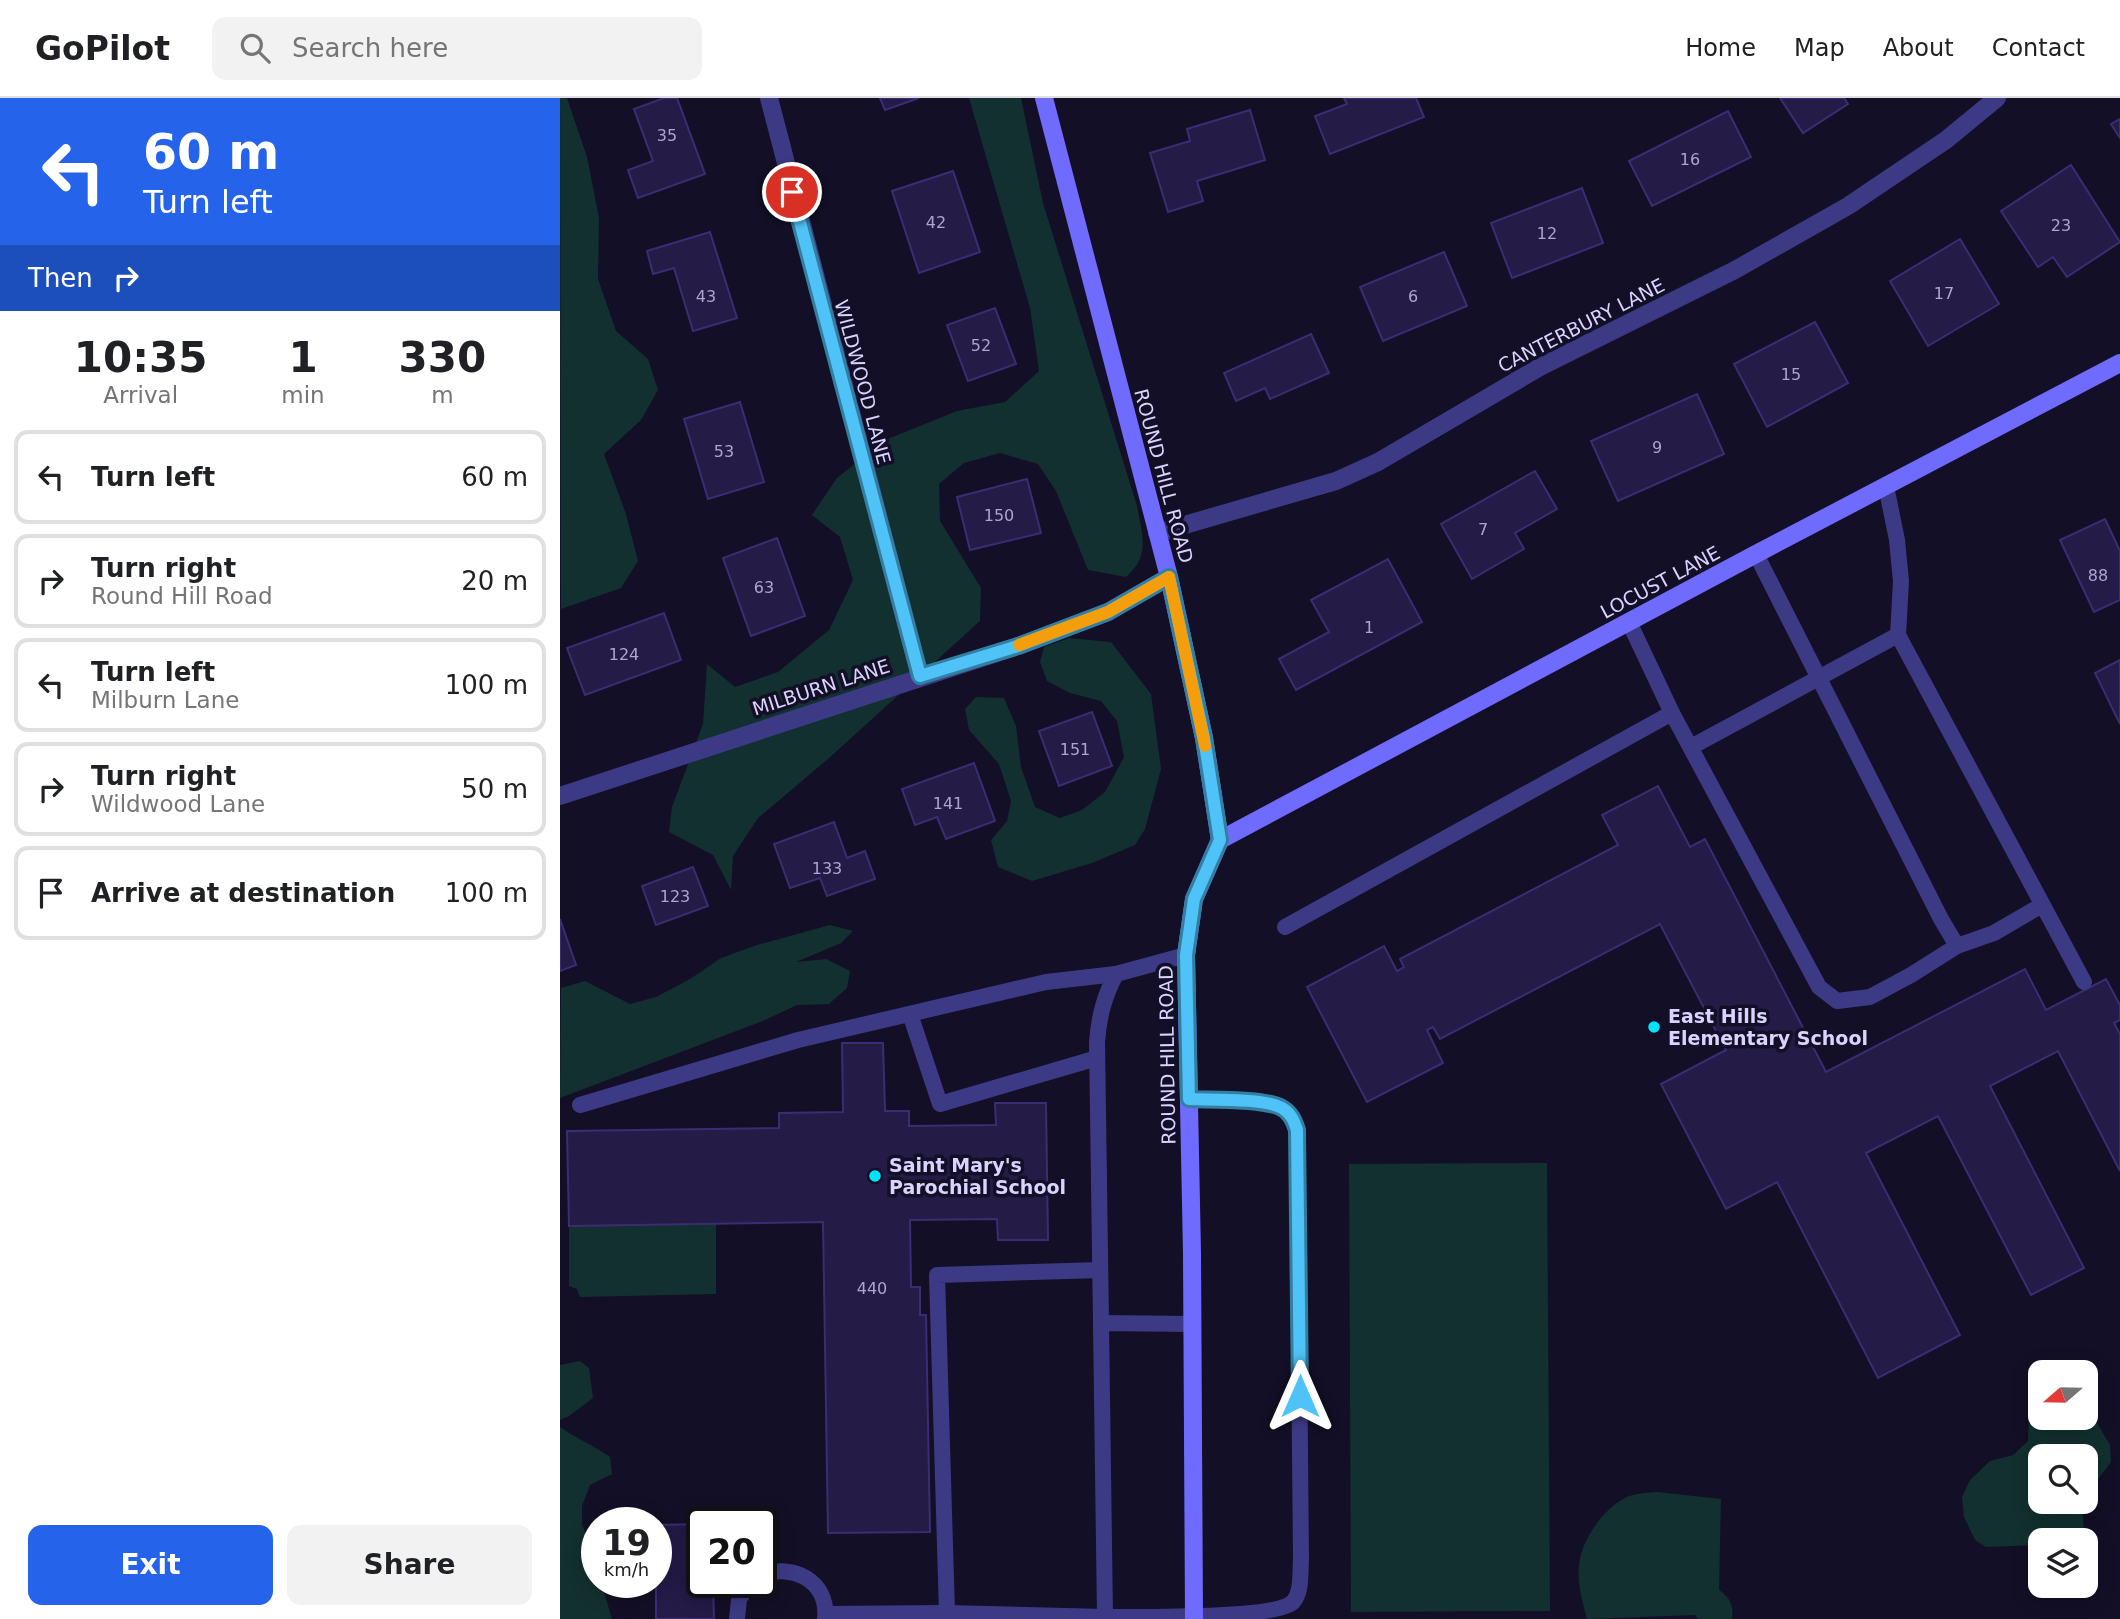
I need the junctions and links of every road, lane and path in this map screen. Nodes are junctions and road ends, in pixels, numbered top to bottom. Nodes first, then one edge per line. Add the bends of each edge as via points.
1 (769, 98) edge
2 (1044, 98) edge
3 (1997, 98) edge
4 (2120, 363) edge
5 (1886, 486) junction
6 (1157, 533) junction
7 (1756, 554) junction
8 (1169, 577) junction
9 (1629, 622) junction
10 (1898, 635) junction
11 (920, 676) junction
12 (1819, 677) junction
13 (1672, 713) junction
14 (1691, 747) junction
15 (560, 796) edge
16 (1220, 840) junction
17 (2042, 905) junction
18 (1284, 926) dead end
19 (1957, 946) junction
20 (1186, 955) junction
21 (1116, 974) junction
22 (2084, 982) dead end
23 (910, 1014) junction
24 (1097, 1058) junction
25 (1189, 1099) junction
26 (580, 1105) dead end
27 (1100, 1270) junction
28 (1101, 1323) junction
29 (1192, 1324) junction
30 (777, 1570) edge
31 (740, 1598) edge
32 (947, 1613) junction
33 (826, 1617) edge
34 (1105, 1617) junction
35 (1194, 1618) edge
36 (737, 1619) edge

1 - 11 street, WILDWOOD LANE
2 - 6 street, ROUND HILL ROAD
3 - 6 street, CANTERBURY LANE via 1946,140 1848,206 1735,270 1541,367 1378,462 1336,481
4 - 5 street, LOCUST LANE
5 - 7 street, LOCUST LANE
5 - 10 lane via 1901,581
6 - 8 street, ROUND HILL ROAD
7 - 9 street, LOCUST LANE
7 - 12 lane
8 - 11 street, MILBURN LANE via 1108,612
8 - 16 street, ROUND HILL ROAD via 1204,738
9 - 13 lane
9 - 16 street, LOCUST LANE
10 - 12 lane
10 - 17 lane
11 - 15 street, MILBURN LANE
12 - 14 lane
12 - 19 lane
13 - 14 lane
13 - 18 lane
14 - 19 lane via 1819,987 1837,1001 1870,997
16 - 20 street, ROUND HILL ROAD via 1194,899
17 - 19 lane via 1994,933
17 - 22 lane
20 - 21 lane
20 - 25 street, ROUND HILL ROAD
21 - 23 lane via 1045,982
21 - 24 lane via 1099,1016
23 - 24 lane via 940,1104
23 - 26 lane via 798,1040
24 - 27 lane
25 - 29 street, ROUND HILL ROAD
25 - 35 lane via 1281,1107 1292,1116 1299,1151 1298,1593 1293,1603 1282,1609
27 - 28 lane
27 - 32 lane via 937,1275
28 - 29 lane
28 - 34 lane
29 - 35 street, ROUND HILL ROAD
30 - 33 lane via 789,1570 816,1585
31 - 36 lane
32 - 33 lane
32 - 34 lane
34 - 35 lane

